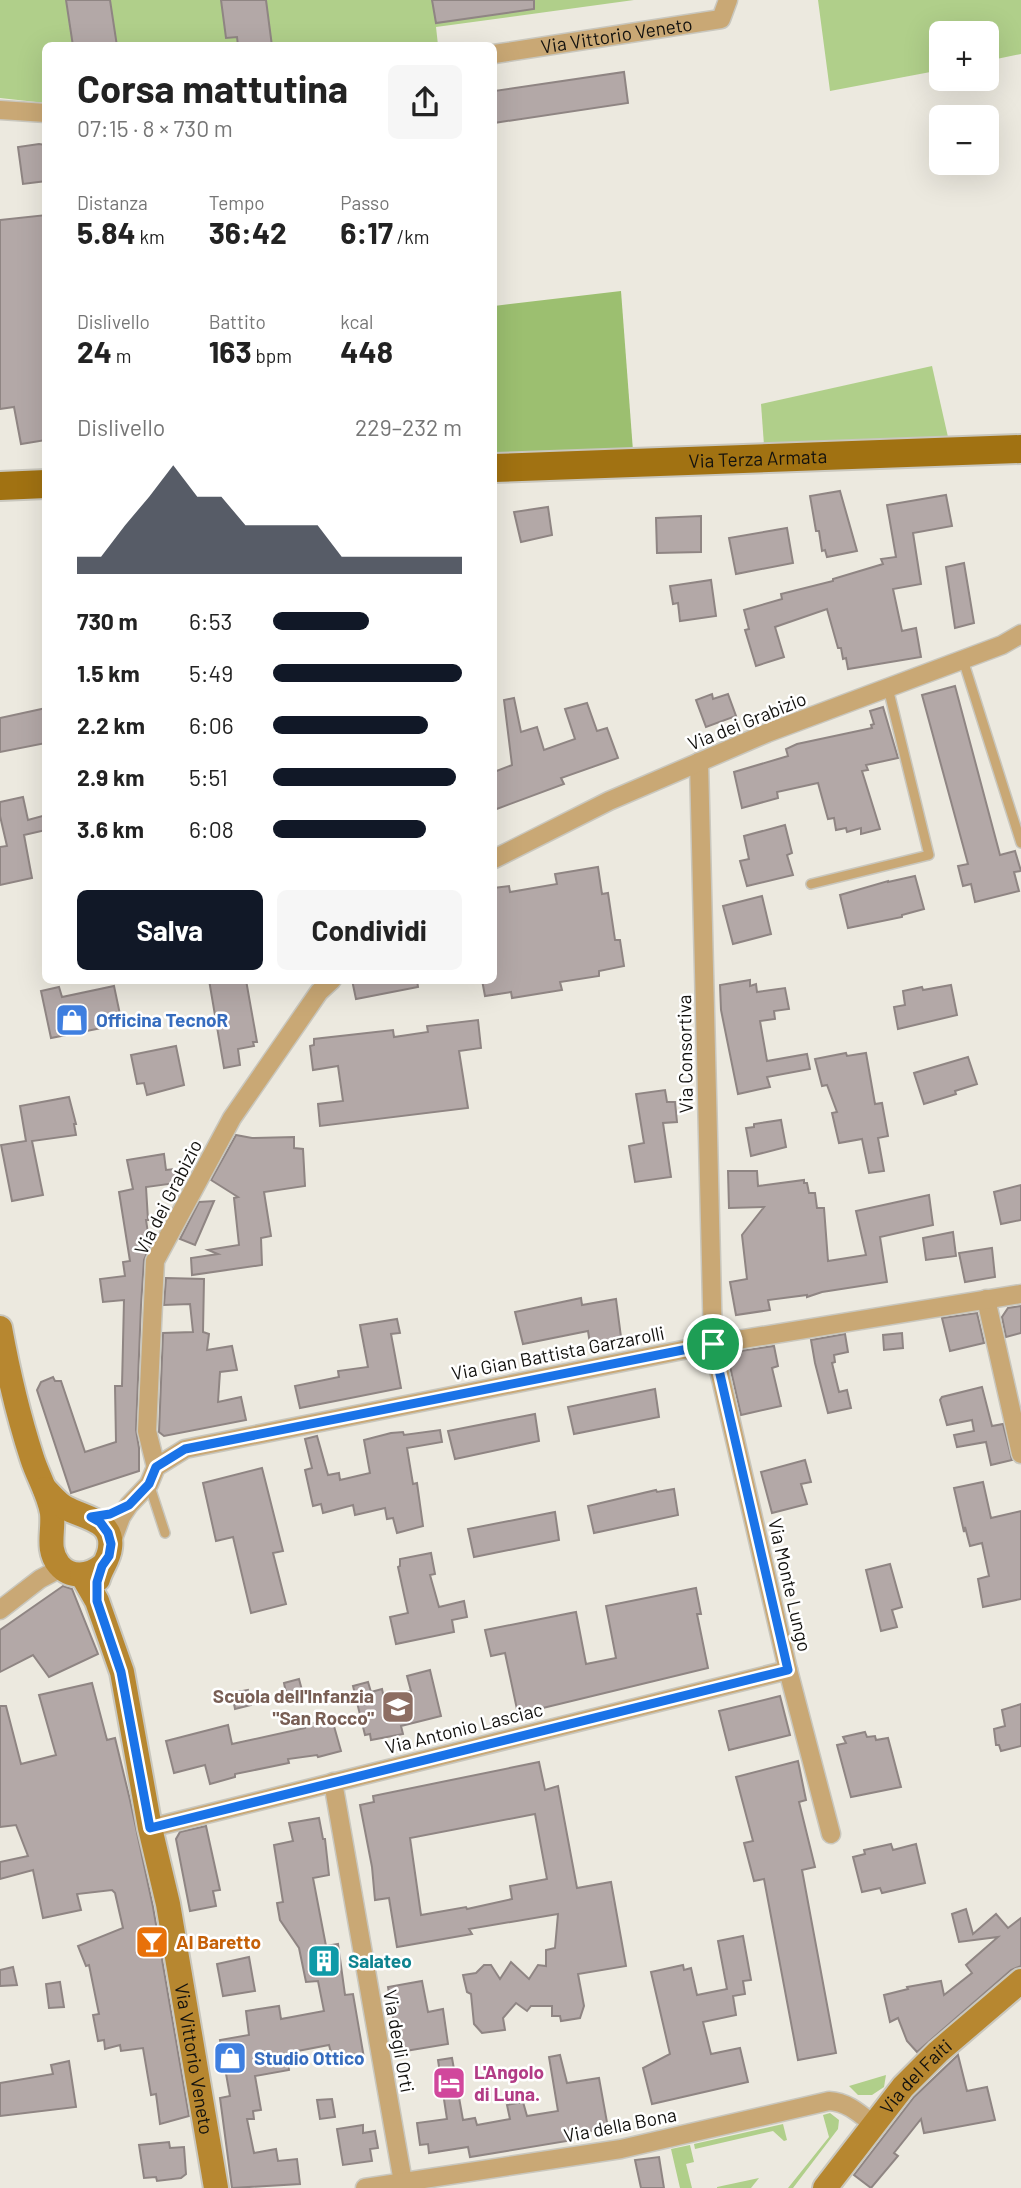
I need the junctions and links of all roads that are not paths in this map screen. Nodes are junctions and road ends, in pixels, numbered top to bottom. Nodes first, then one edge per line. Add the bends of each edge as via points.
1 (728, 0) edge
2 (497, 54) edge
3 (0, 110) edge
4 (42, 113) edge
5 (1021, 449) edge
6 (497, 468) edge
7 (42, 484) edge
8 (0, 486) edge
9 (1021, 634) edge
10 (963, 660) junction
11 (888, 688) junction
12 (699, 762) junction
13 (1021, 843) edge
14 (497, 858) edge
15 (811, 884) dead end
16 (328, 984) edge
17 (1021, 1294) edge
18 (986, 1299) junction
19 (0, 1328) edge
20 (713, 1344) junction
21 (1021, 1454) edge
22 (156, 1467) junction
23 (149, 1484) junction
24 (45, 1489) junction
25 (129, 1505) junction
26 (85, 1516) junction
27 (165, 1534) dead end
28 (72, 1560) junction
29 (0, 1610) edge
30 (788, 1670) junction
31 (333, 1782) junction
32 (150, 1828) junction
33 (831, 1834) dead end
34 (1021, 1981) edge
35 (874, 2125) junction
36 (403, 2182) junction
37 (216, 2188) edge
38 (365, 2188) edge
39 (825, 2188) edge

1 - 2 street, Via Vittorio Veneto via 721,19
3 - 4 street
5 - 6 main road, Via Terza Armata
7 - 8 main road
9 - 10 street, Via dei Grabizio
10 - 11 street, Via dei Grabizio
10 - 13 lane
11 - 12 street, Via dei Grabizio
11 - 15 lane via 929,855
12 - 14 street, Via dei Grabizio
12 - 20 street, Via Consortiva
16 - 22 street, Via dei Grabizio via 232,1118 155,1261 147,1431
17 - 18 street, Via Gian Battista Garzarolli
18 - 20 street, Via Gian Battista Garzarolli
18 - 21 street
19 - 24 main road, Via Vittorio Veneto via 11,1387
20 - 22 street, Via Gian Battista Garzarolli via 185,1449
20 - 30 street, Via Monte Lungo
22 - 23 street
23 - 25 street
23 - 27 lane
24 - 26 main road, Via Vittorio Veneto via 62,1506
24 - 28 main road, Via Vittorio Veneto
25 - 26 street via 110,1514
25 - 28 street via 117,1524
26 - 28 main road via 59,1523
26 - 28 main road, Via Vittorio Veneto via 100,1522 108,1533
28 - 29 street
28 - 32 main road, Via Vittorio Veneto via 97,1601 121,1672
30 - 31 street, Via Antonio Lasciac
30 - 33 street, Via Monte Lungo
31 - 32 street, Via Antonio Lasciac
31 - 36 street, Via degli Orti
32 - 37 main road, Via Vittorio Veneto via 168,1905
34 - 35 main road, Via del Faiti via 903,2087
35 - 36 street, Via della Bona via 840,2101 829,2101 621,2148
35 - 39 main road, Via del Faiti
36 - 38 street, Via della Bona

